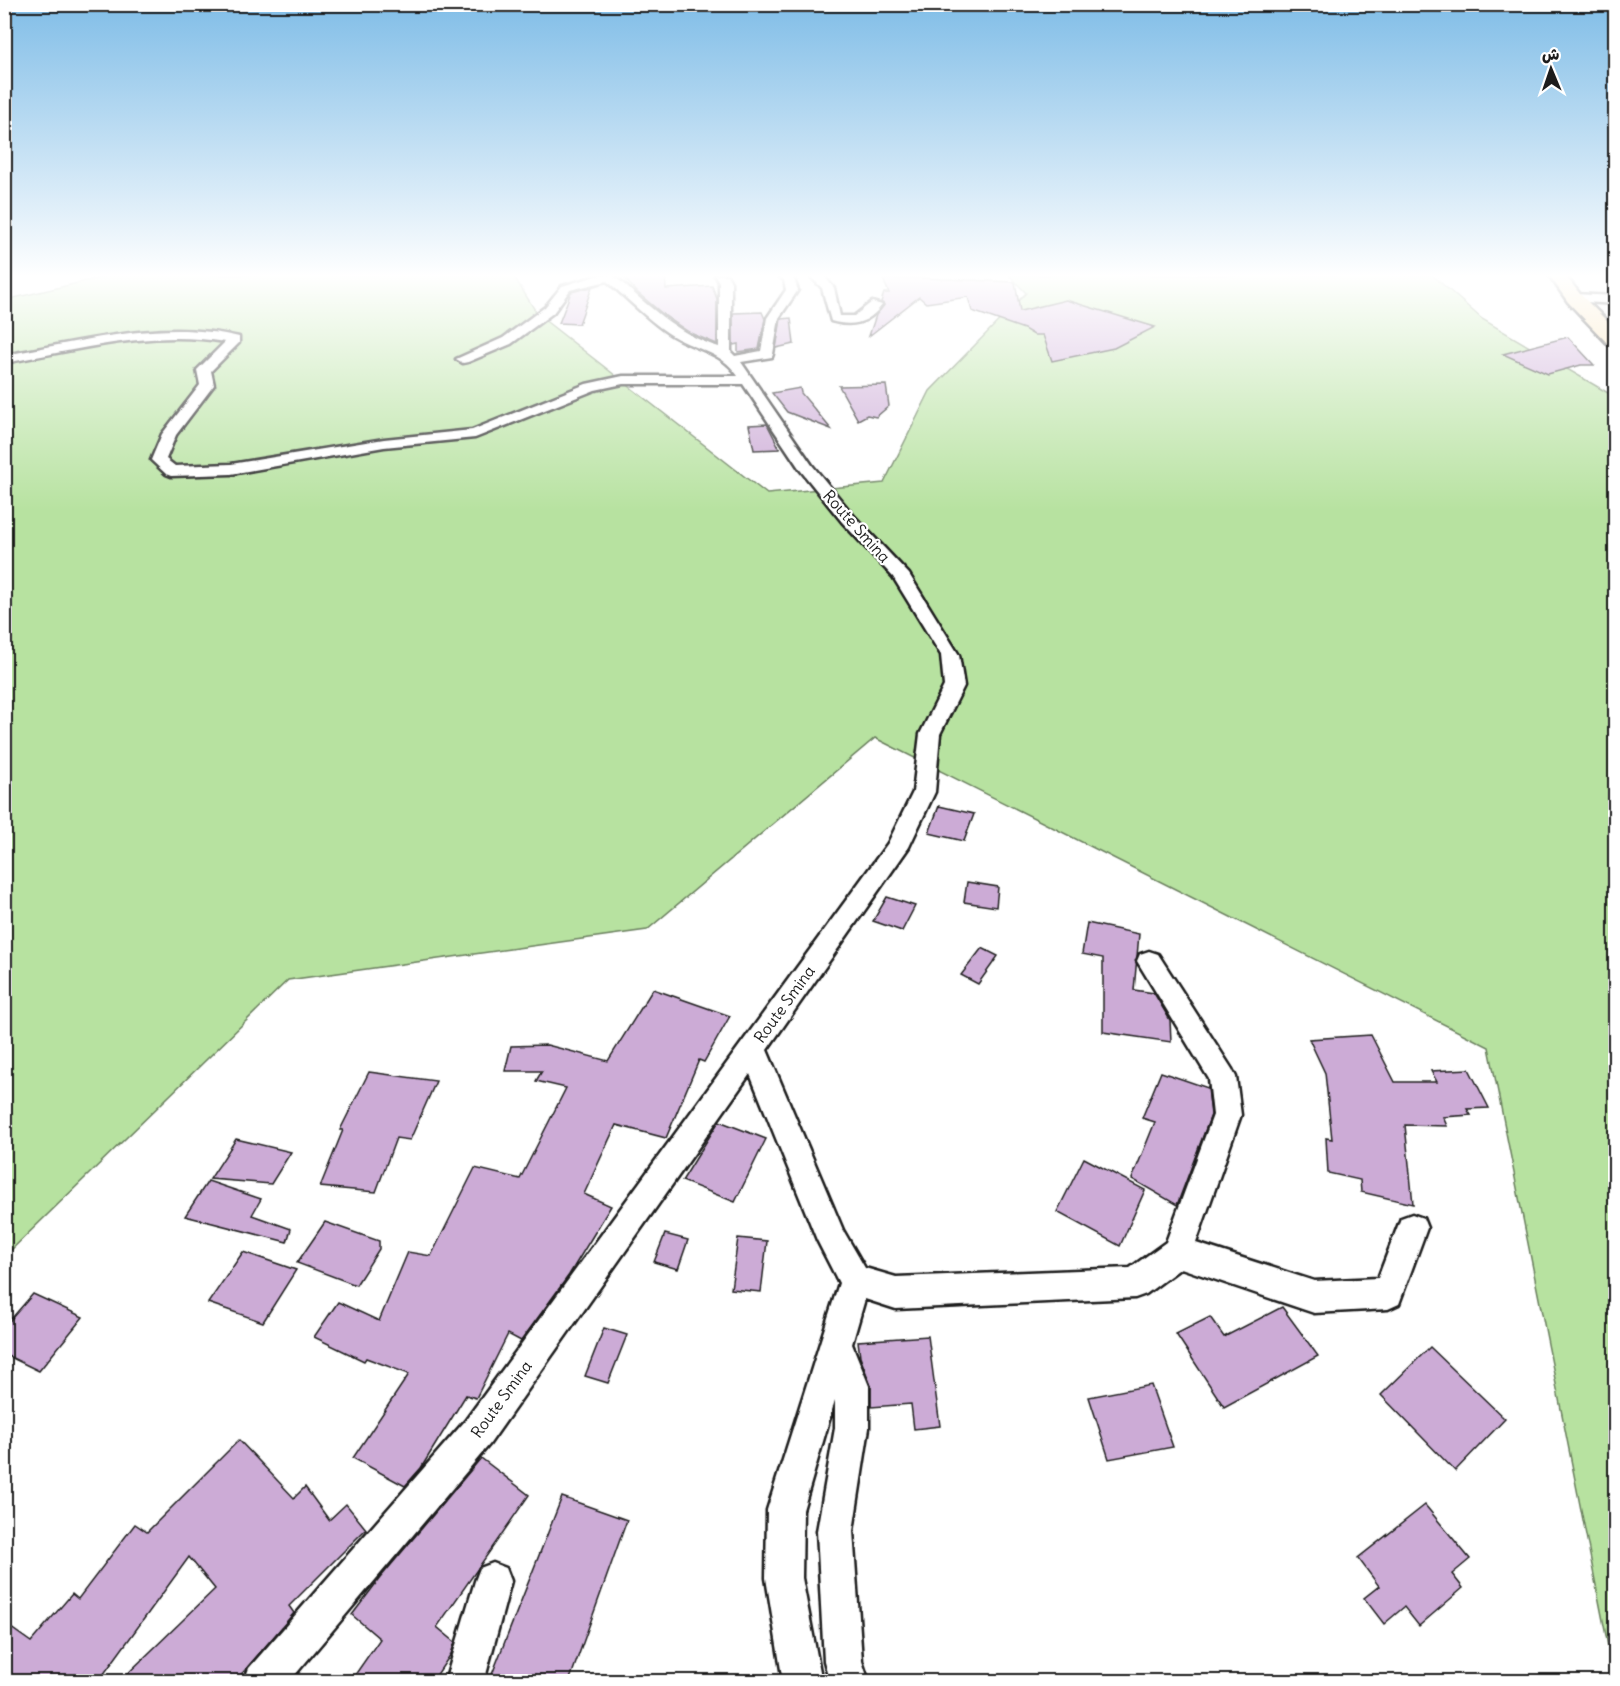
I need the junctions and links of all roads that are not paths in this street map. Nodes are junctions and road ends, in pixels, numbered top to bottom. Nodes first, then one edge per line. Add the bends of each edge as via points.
1 (36, 354) edge
2 (220, 354) edge
3 (476, 354) edge
4 (715, 354) edge
5 (733, 354) edge
6 (767, 354) edge
7 (4, 359) edge
8 (463, 359) dead end
9 (734, 364) junction
10 (1149, 962) dead end
11 (753, 1047) junction
12 (1412, 1228) dead end
13 (1178, 1252) junction
14 (855, 1281) junction
15 (836, 1345) junction
16 (493, 1581) dead end
17 (263, 1682) edge
18 (464, 1682) edge
19 (803, 1682) edge
20 (850, 1682) edge

1 - 7 street
2 - 9 street via 204,369 207,385 169,434 158,460 171,471 231,469 384,443 475,434 591,387
3 - 8 street
4 - 9 street
5 - 9 street
6 - 9 street
9 - 11 street, Route Smina via 806,468 900,574 950,655 954,686 930,734 924,792 898,846
10 - 13 street via 1222,1077 1227,1115
11 - 14 street via 832,1240
11 - 17 street, Route Smina via 477,1433
12 - 13 street via 1388,1293 1314,1297
13 - 14 street via 1135,1283 896,1293
14 - 15 street
15 - 19 street via 785,1510 784,1578
15 - 20 street via 852,1386 852,1428 835,1531 843,1661
16 - 18 street

